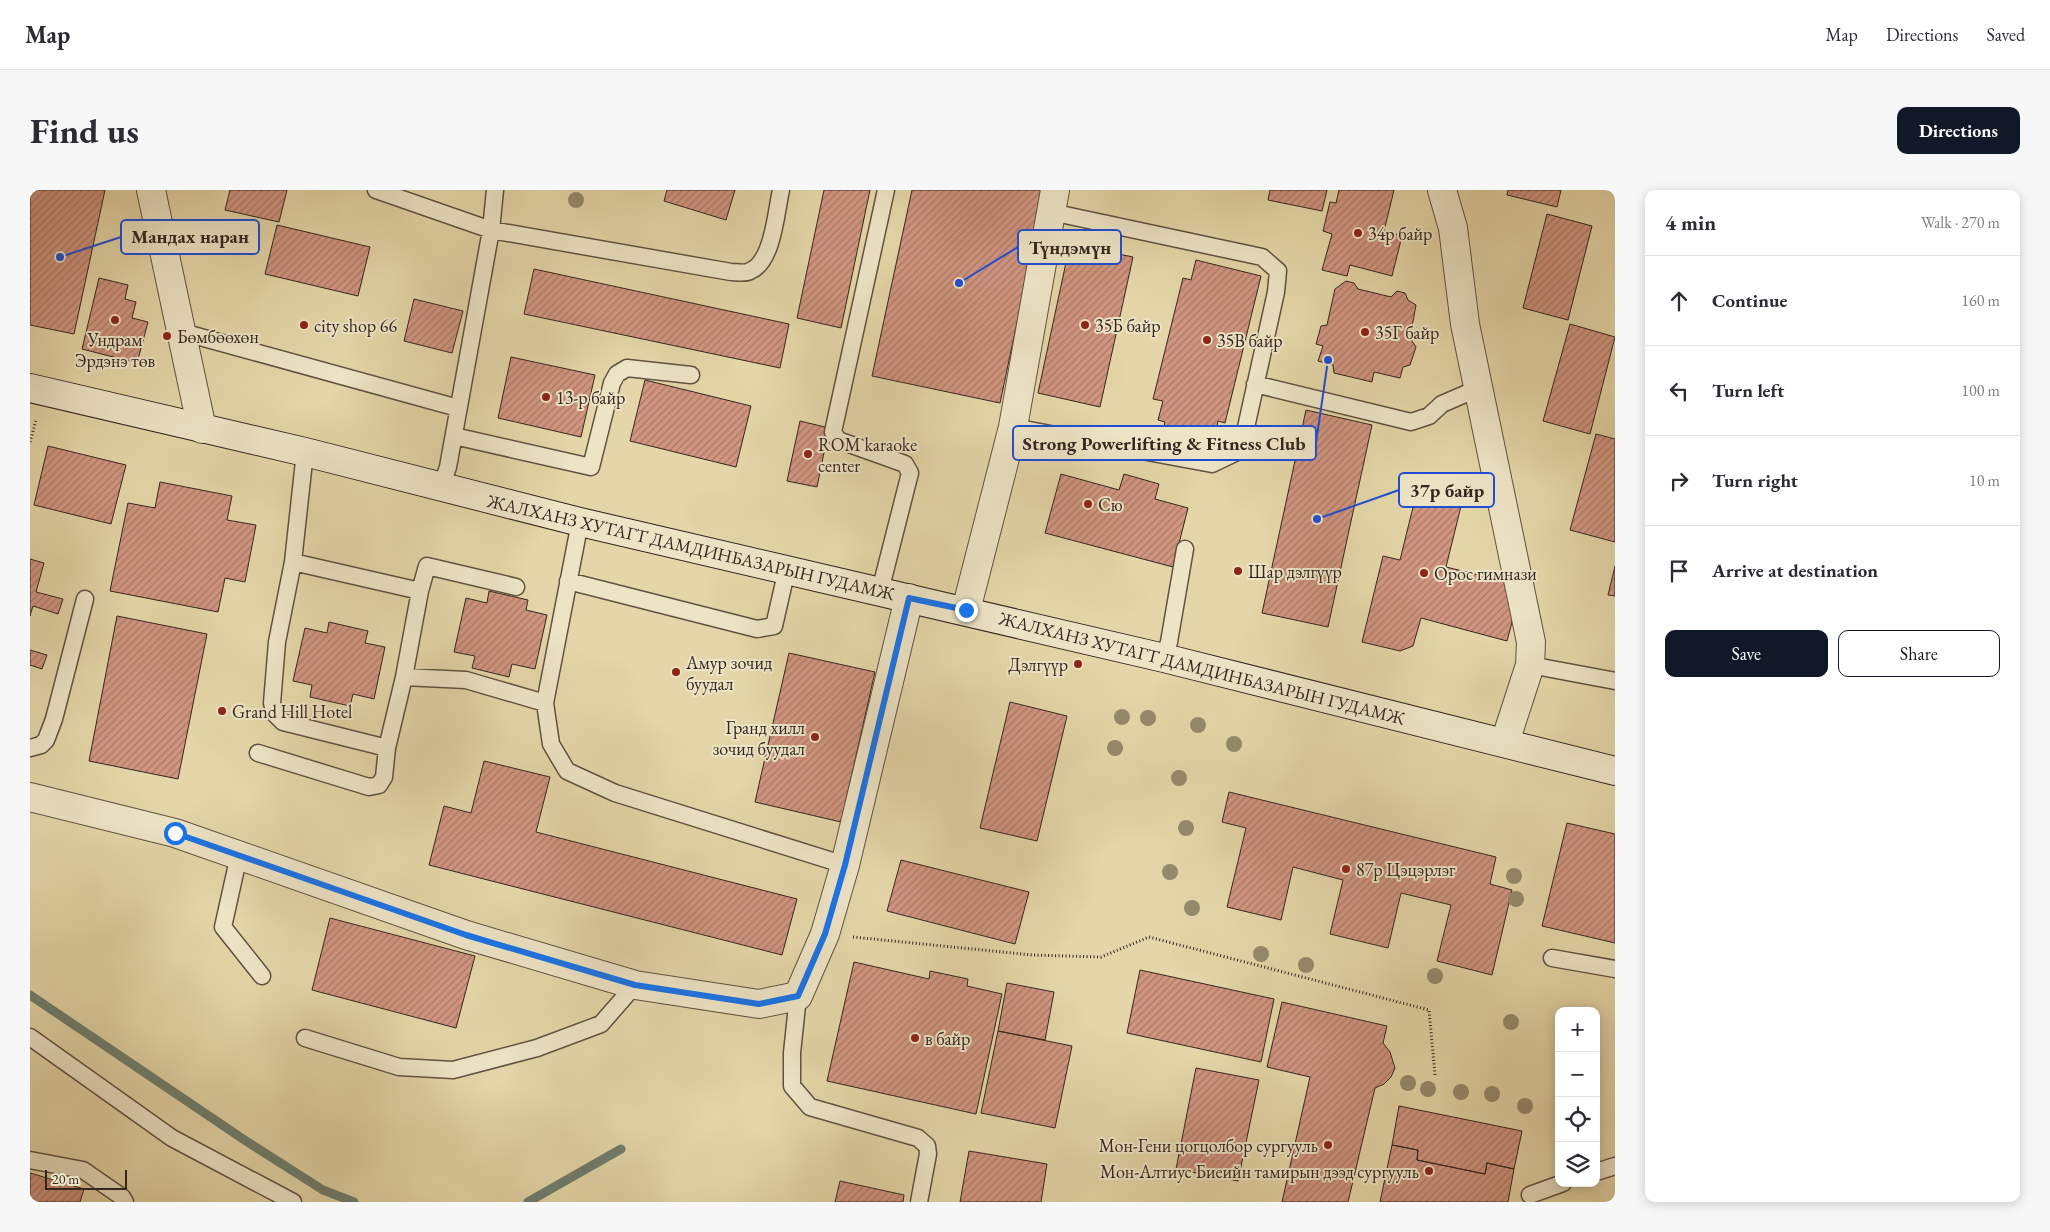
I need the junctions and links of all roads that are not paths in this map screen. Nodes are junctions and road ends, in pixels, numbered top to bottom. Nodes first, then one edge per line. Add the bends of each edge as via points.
1 (151, 190) edge
2 (376, 190) edge
3 (495, 190) edge
4 (781, 190) edge
5 (886, 190) edge
6 (1442, 190) edge
7 (1053, 201) edge
8 (491, 230) junction
9 (182, 332) junction
10 (691, 376) dead end
11 (1255, 384) junction
12 (30, 388) edge
13 (1479, 388) junction
14 (458, 408) junction
15 (1013, 426) junction
16 (202, 429) junction
17 (454, 436) junction
18 (305, 452) junction
19 (441, 488) junction
20 (580, 522) junction
21 (1184, 549) dead end
22 (292, 562) junction
23 (787, 570) junction
24 (568, 581) junction
25 (516, 587) dead end
26 (420, 591) junction
27 (880, 591) junction
28 (909, 598) junction
29 (85, 599) dead end
30 (966, 610) junction
31 (1164, 658) junction
32 (1530, 666) junction
33 (404, 677) junction
34 (1615, 681) edge
35 (545, 703) junction
36 (1506, 742) junction
37 (30, 748) edge
38 (387, 748) junction
39 (258, 753) dead end
40 (1615, 771) edge
41 (30, 797) edge
42 (239, 855) junction
43 (845, 865) junction
44 (1552, 958) dead end
45 (1615, 969) edge
46 (262, 976) dead end
47 (635, 985) junction
48 (798, 996) junction
49 (30, 1037) edge
50 (305, 1038) dead end
51 (30, 1160) edge
52 (1615, 1166) edge
53 (1600, 1171) edge
54 (1555, 1186) edge
55 (1530, 1195) dead end
56 (125, 1202) edge
57 (293, 1202) edge
58 (919, 1202) edge

1 - 9 street
2 - 8 lane
3 - 8 lane
4 - 8 lane via 767,254 761,264 749,272 731,272
5 - 27 lane via 833,432 838,440 905,464 910,473
6 - 13 street via 1453,228 1465,324
7 - 11 lane via 1262,257 1278,271
7 - 15 street
8 - 14 lane
9 - 14 lane
9 - 16 street
10 - 17 lane via 627,368 617,374 591,467
11 - 13 lane via 1411,422
11 - 15 lane via 1243,441 1235,453 1212,464
12 - 16 street, ЖАЛХАНЗ ХУТАГТ ДАМДИНБАЗАРЫН ГУДАМЖ
13 - 32 street via 1532,642
14 - 17 lane
15 - 30 street
16 - 18 street, ЖАЛХАНЗ ХУТАГТ ДАМДИНБАЗАРЫН ГУДАМЖ
17 - 19 lane
18 - 19 street, ЖАЛХАНЗ ХУТАГТ ДАМДИНБАЗАРЫН ГУДАМЖ
18 - 22 lane
19 - 20 street, ЖАЛХАНЗ ХУТАГТ ДАМДИНБАЗАРЫН ГУДАМЖ
20 - 23 street, ЖАЛХАНЗ ХУТАГТ ДАМДИНБАЗАРЫН ГУДАМЖ
20 - 24 lane
21 - 31 lane
22 - 26 lane
22 - 38 lane via 277,642 272,704 275,714 283,722
23 - 24 lane via 774,626 767,629
23 - 27 street, ЖАЛХАНЗ ХУТАГТ ДАМДИНБАЗАРЫН ГУДАМЖ
24 - 35 lane
25 - 26 lane via 427,566
26 - 33 lane
27 - 28 street, ЖАЛХАНЗ ХУТАГТ ДАМДИНБАЗАРЫН ГУДАМЖ
28 - 30 street, ЖАЛХАНЗ ХУТАГТ ДАМДИНБАЗАРЫН ГУДАМЖ
28 - 43 street
29 - 37 lane via 54,719 46,740
30 - 31 street, ЖАЛХАНЗ ХУТАГТ ДАМДИНБАЗАРЫН ГУДАМЖ
31 - 36 street, ЖАЛХАНЗ ХУТАГТ ДАМДИНБАЗАРЫН ГУДАМЖ
32 - 34 lane
32 - 36 street
33 - 35 lane via 466,680
33 - 38 lane
35 - 43 lane via 551,744 567,770 616,792
36 - 40 street, ЖАЛХАНЗ ХУТАГТ ДАМДИНБАЗАРЫН ГУДАМЖ
38 - 39 lane via 384,777 379,785 369,787
41 - 42 street via 175,833
42 - 46 lane via 223,928
42 - 47 street via 466,935
43 - 48 street via 825,934
44 - 45 lane
47 - 48 street via 759,1004
47 - 50 lane via 602,1024 537,1048 453,1070 399,1067
48 - 58 lane via 792,1086 810,1107 923,1142 928,1154
49 - 57 lane via 172,1138
51 - 56 lane via 83,1170
52 - 53 lane
54 - 55 lane

